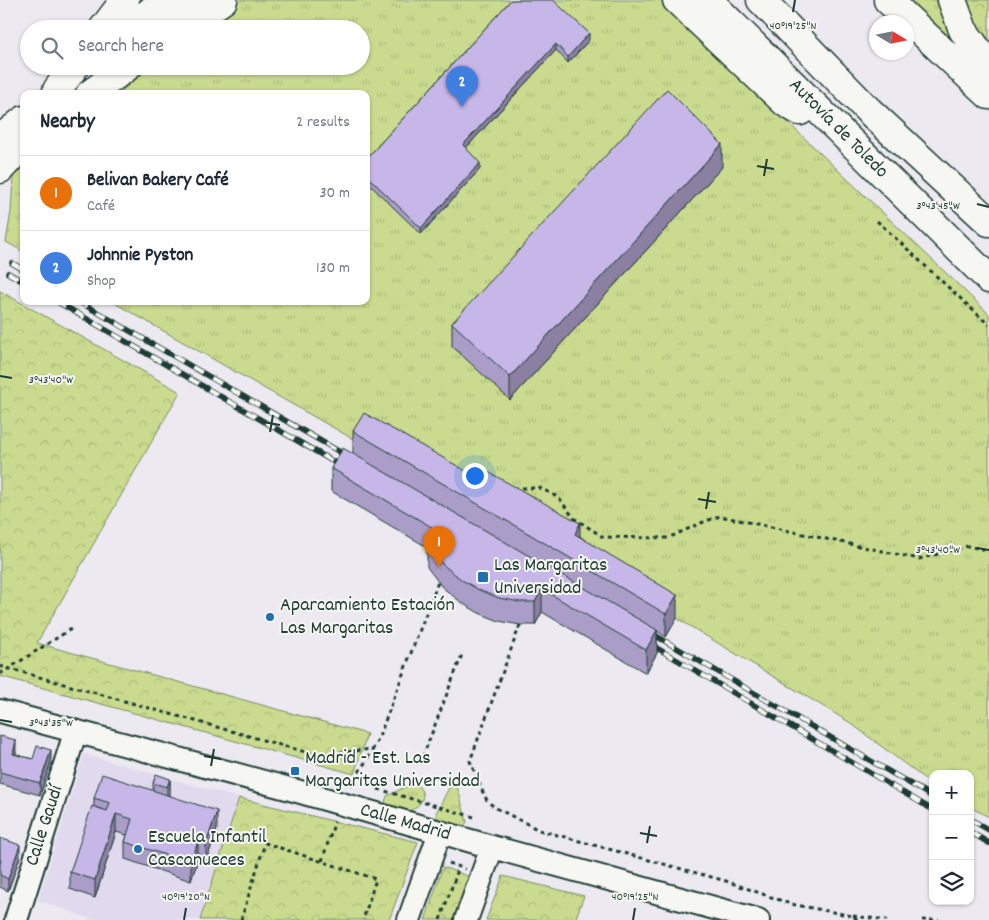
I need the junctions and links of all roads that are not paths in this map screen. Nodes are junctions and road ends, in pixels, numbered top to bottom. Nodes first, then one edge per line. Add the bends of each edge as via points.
1 (125, 0) edge
2 (164, 0) edge
3 (197, 0) edge
4 (223, 0) edge
5 (677, 0) edge
6 (708, 0) edge
7 (761, 0) edge
8 (888, 0) edge
9 (952, 0) edge
10 (110, 20) edge
11 (141, 20) edge
12 (173, 20) edge
13 (194, 20) edge
14 (989, 66) edge
15 (68, 75) edge
16 (75, 75) edge
17 (108, 75) edge
18 (115, 75) edge
19 (57, 90) edge
20 (57, 90) edge
21 (92, 90) edge
22 (94, 90) edge
23 (989, 95) edge
24 (20, 123) edge
25 (0, 139) edge
26 (849, 139) junction
27 (20, 147) edge
28 (0, 169) edge
29 (989, 222) edge
30 (989, 279) edge
31 (0, 712) edge
32 (75, 733) junction
33 (440, 832) junction
34 (492, 847) junction
35 (15, 916) edge
36 (409, 920) edge
37 (466, 920) edge
38 (758, 920) edge

1 - 10 main road
2 - 11 main road
3 - 12 main road
4 - 13 main road
5 - 26 main road via 786,103
6 - 26 main road, Autovía de Toledo
7 - 29 main road, Autovía de Toledo via 868,110
8 - 23 main road
9 - 14 main road via 963,30
15 - 19 main road
16 - 20 main road
17 - 21 main road
18 - 22 main road
24 - 25 main road
26 - 30 main road, Autovía de Toledo
27 - 28 main road
31 - 32 street, Calle Madrid
32 - 33 street, Calle Madrid
32 - 35 street, Calle Gaudí
33 - 34 street, Calle Madrid
33 - 36 street
34 - 37 street
34 - 38 street, Calle Madrid

